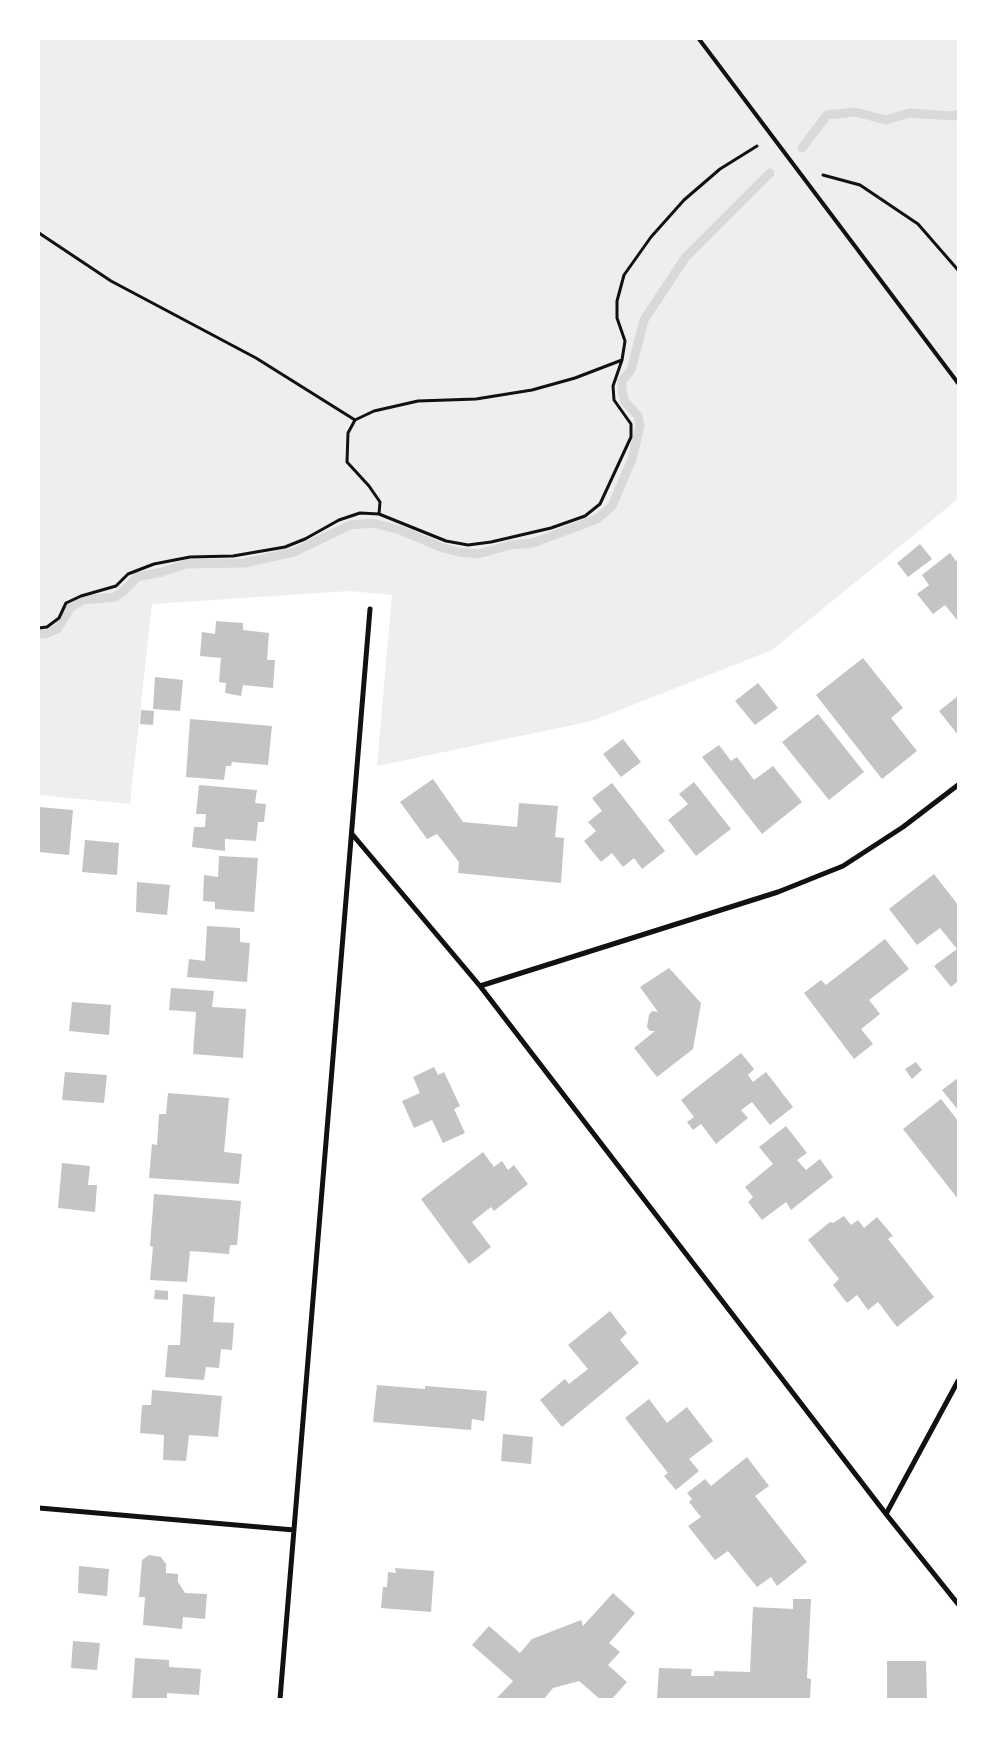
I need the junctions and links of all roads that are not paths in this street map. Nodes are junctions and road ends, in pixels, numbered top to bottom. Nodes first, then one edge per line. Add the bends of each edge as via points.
1 (699, 39) edge
2 (958, 383) edge
3 (370, 609) dead end
4 (958, 785) edge
5 (352, 834) junction
6 (480, 986) junction
7 (958, 1381) edge
8 (39, 1508) edge
9 (886, 1514) junction
10 (294, 1530) junction
11 (958, 1604) edge
12 (280, 1699) edge

1 - 2 lane
3 - 5 street
4 - 6 street via 903,827 843,866 778,892
5 - 6 street
5 - 10 street
6 - 9 street
7 - 9 street
8 - 10 street
9 - 11 street
10 - 12 street

